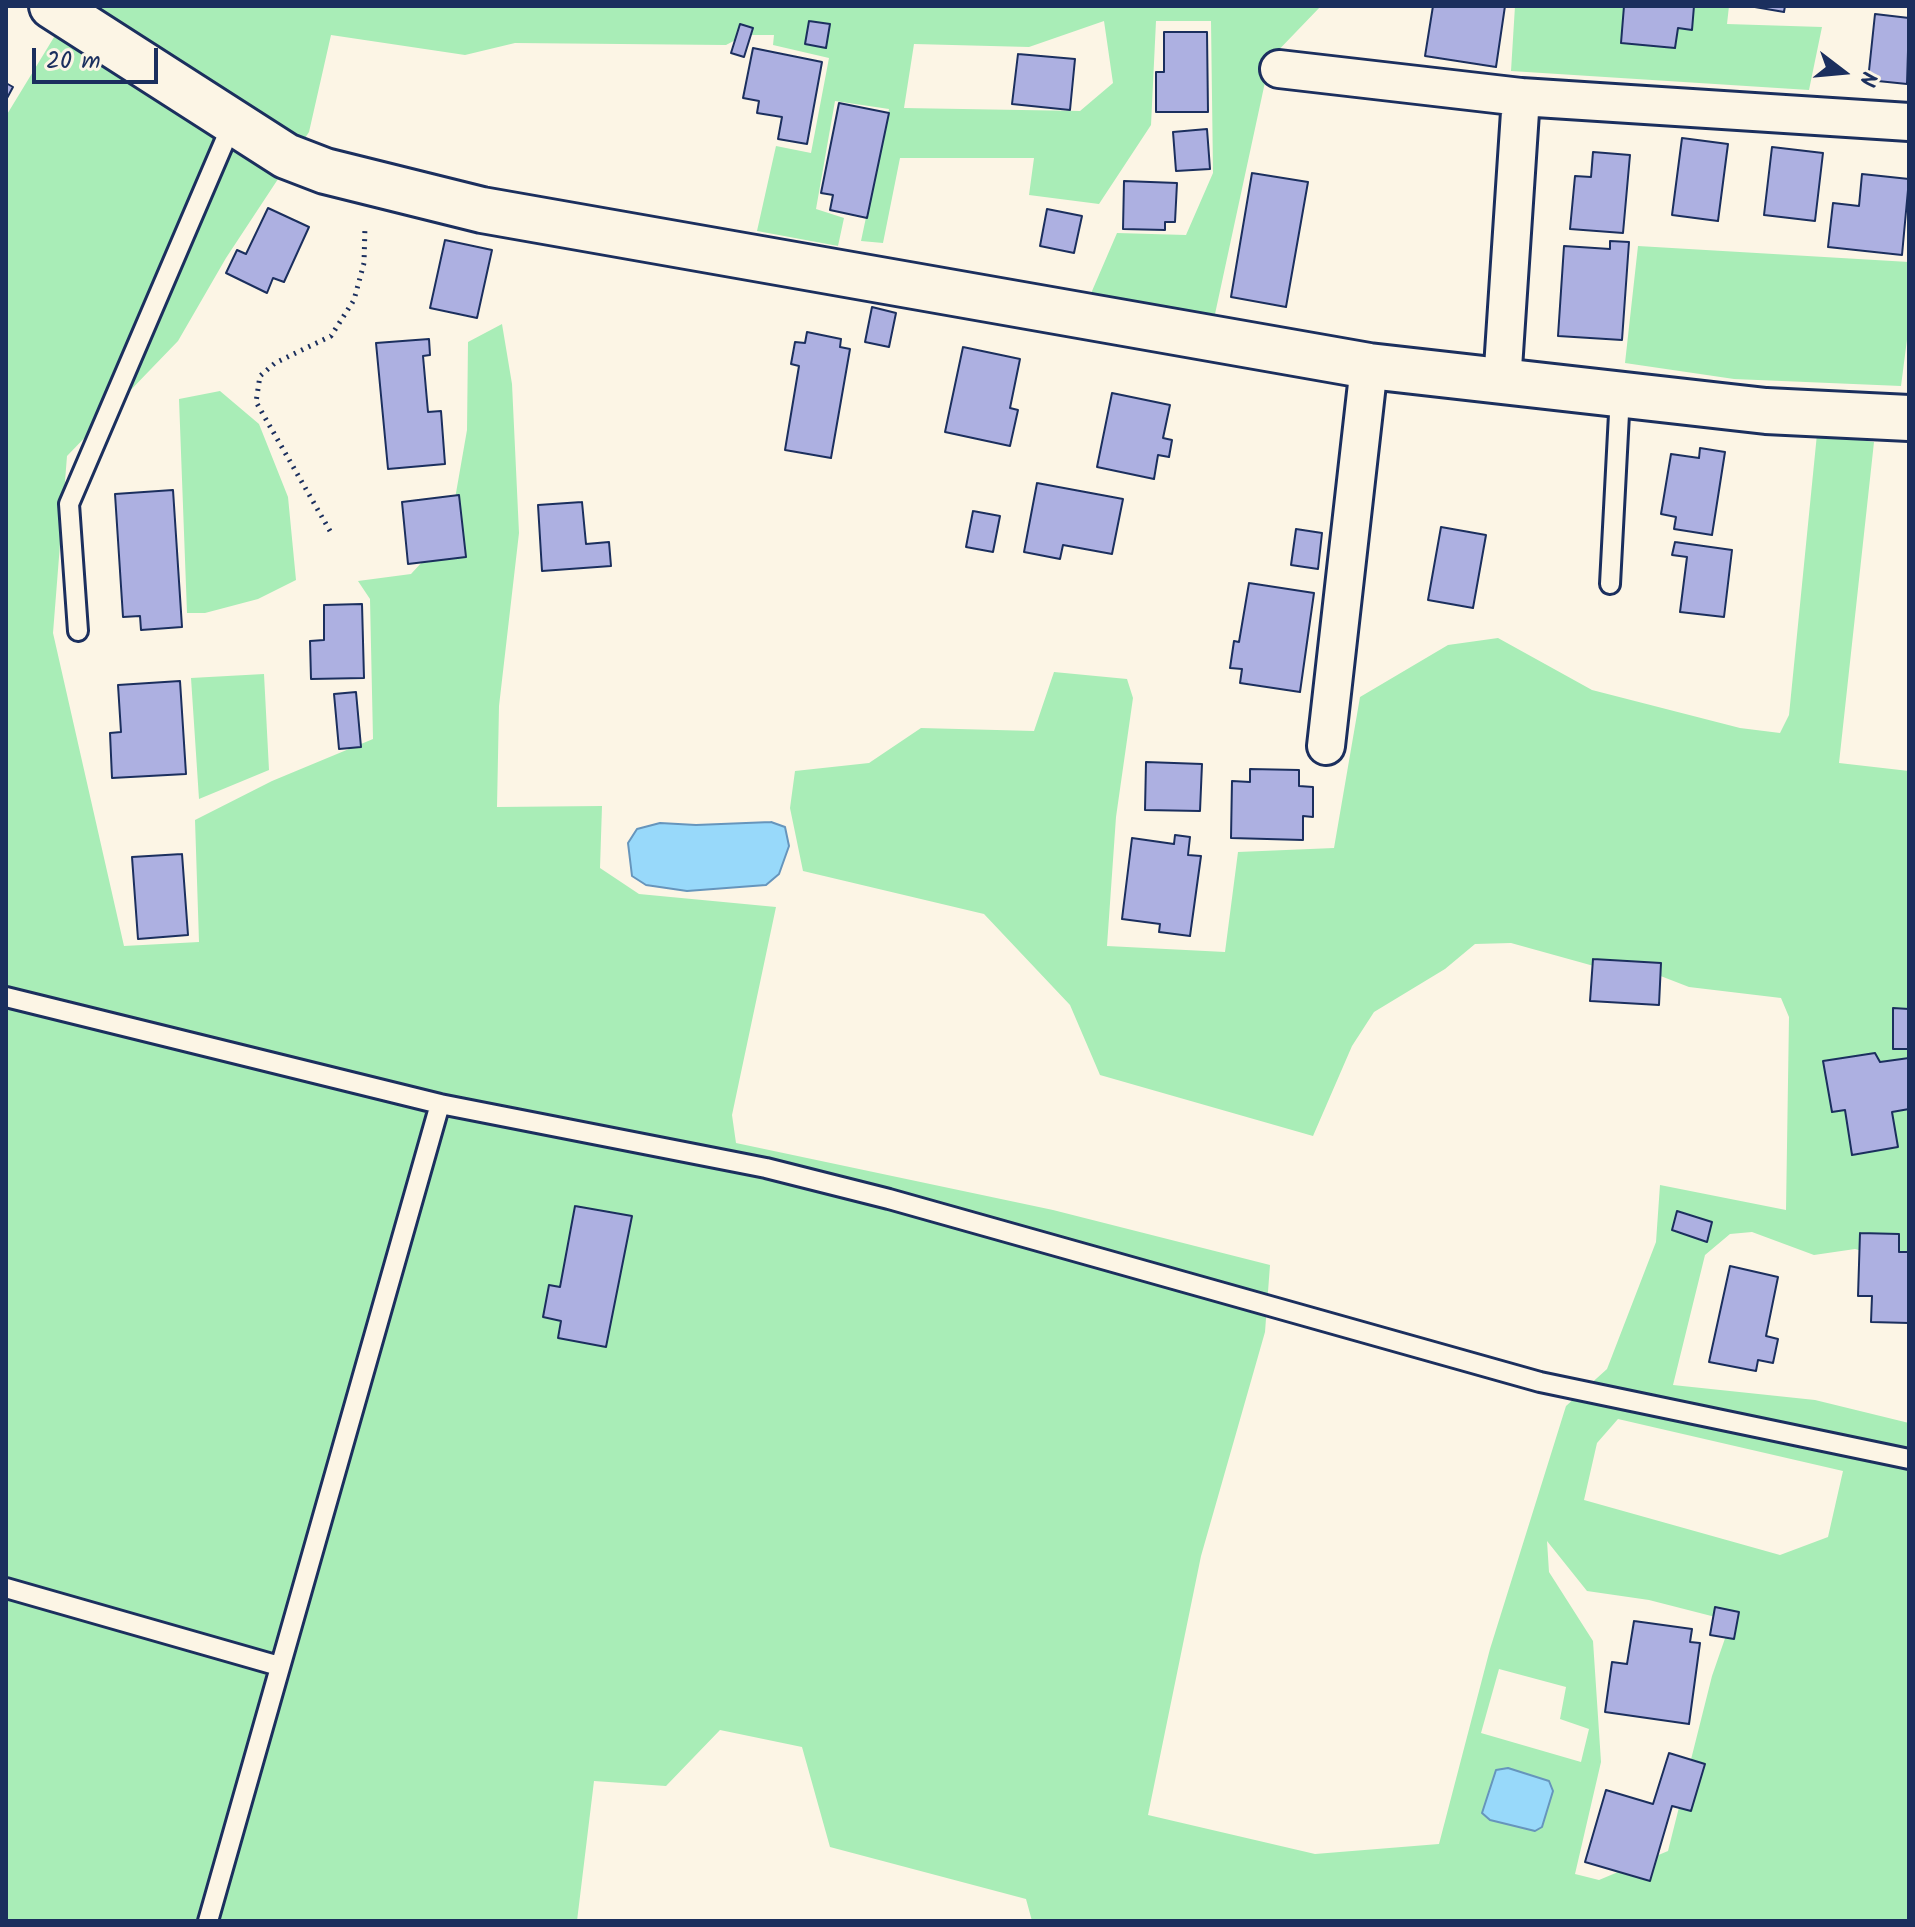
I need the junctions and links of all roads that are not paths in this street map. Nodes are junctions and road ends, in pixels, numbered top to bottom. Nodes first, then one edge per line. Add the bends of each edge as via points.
1 (52, 6) edge
2 (1279, 69) dead end
3 (1521, 97) junction
4 (1909, 122) edge
5 (232, 124) junction
6 (1369, 366) junction
7 (1502, 383) junction
8 (1620, 395) junction
9 (1909, 418) edge
10 (1610, 584) dead end
11 (78, 631) dead end
12 (1326, 746) dead end
13 (6, 997) edge
14 (440, 1104) junction
15 (1909, 1459) edge
16 (6, 1588) edge
17 (279, 1666) junction
18 (208, 1921) edge

1 - 5 street
2 - 3 street
3 - 4 street
3 - 7 street
5 - 6 street via 286,156 482,210
5 - 11 lane via 69,504
6 - 7 street
6 - 12 street
7 - 8 street
8 - 9 street via 1766,411
8 - 10 lane
13 - 14 lane
14 - 15 lane via 766,1168 1540,1382
14 - 17 lane
16 - 17 lane
17 - 18 lane

